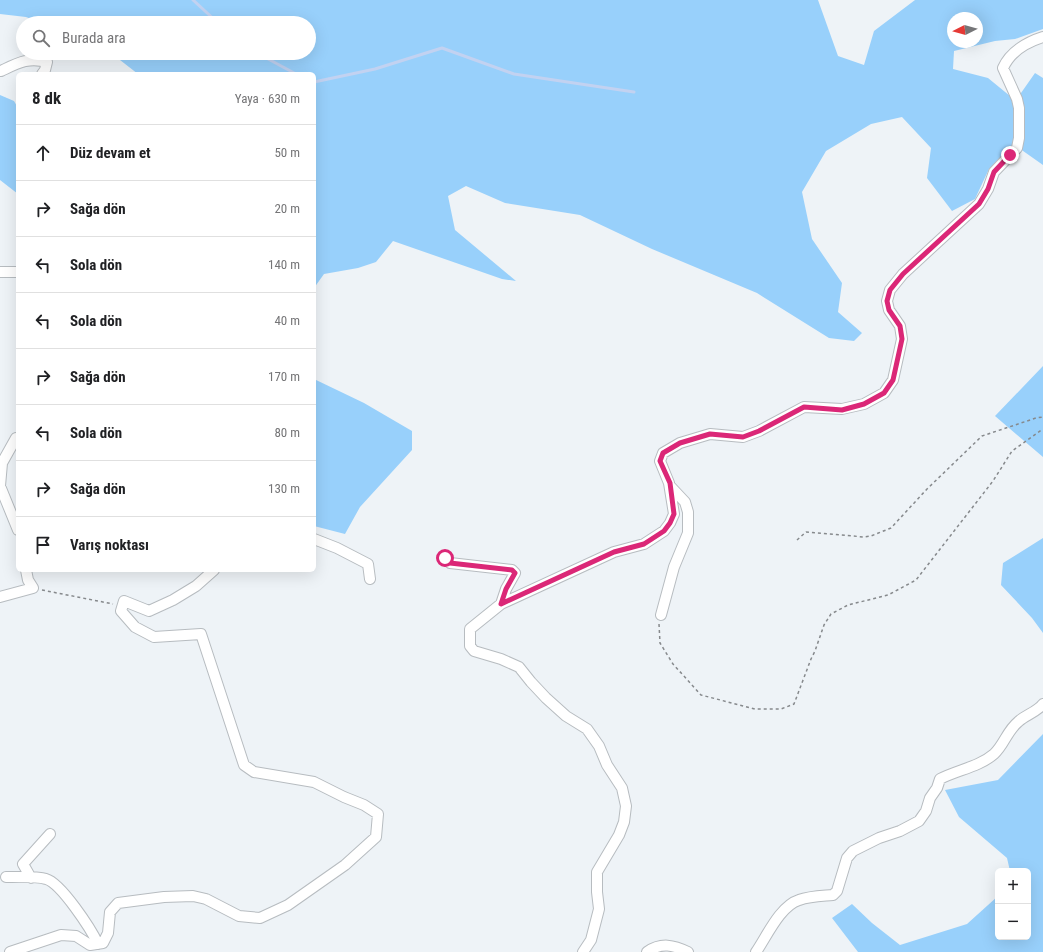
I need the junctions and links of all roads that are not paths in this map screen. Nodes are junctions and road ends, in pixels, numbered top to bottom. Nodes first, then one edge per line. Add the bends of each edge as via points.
1 (1043, 37) edge
2 (30, 60) edge
3 (40, 60) edge
4 (1, 71) dead end
5 (44, 72) edge
6 (0, 272) edge
7 (16, 272) edge
8 (16, 438) dead end
9 (670, 486) junction
10 (16, 525) edge
11 (316, 540) edge
12 (445, 558) dead end
13 (26, 572) edge
14 (212, 572) edge
15 (370, 579) dead end
16 (0, 598) edge
17 (501, 604) junction
18 (660, 615) road end
19 (1043, 704) edge
20 (50, 834) dead end
21 (6, 877) dead end
22 (31, 878) junction
23 (98, 944) junction
24 (10, 952) edge
25 (583, 952) edge
26 (647, 952) edge
27 (688, 952) edge
28 (756, 952) edge

1 - 9 street via 1033,40 1011,54 1003,68 1017,99 1017,148 994,172 979,204 903,274 890,290 888,306 900,326 902,339 893,380 884,393 864,404 842,410 804,407 743,437 710,434 680,443 663,453 660,461
2 - 4 street
3 - 5 street via 47,62
6 - 7 street
8 - 10 street via 2,463 0,486
9 - 17 street via 674,514 664,531 644,544 614,552
9 - 18 street via 686,502 688,533 674,567
11 - 15 street via 368,564
12 - 17 street via 450,563 512,570 515,573
13 - 16 street via 33,588
14 - 23 street via 196,586 149,611 124,601 121,611 135,627 154,637 200,634 244,765 254,772 314,782 364,805 378,814 376,837 345,865 288,905 260,918 239,916 206,899 193,896 164,897 118,904 110,912 108,933 102,943
17 - 25 street via 470,629 470,646 474,651 519,667 546,698 566,716 587,729 622,788 626,806 624,822 597,872 599,909 591,940
19 - 28 street via 1010,730 993,755 940,779 919,821 853,851 847,858 834,895 804,898 787,907
20 - 22 street via 23,864
21 - 22 street
22 - 23 street via 46,879 57,886 90,928
23 - 24 street via 90,945 76,936 61,935
26 - 27 street via 662,945 676,946

